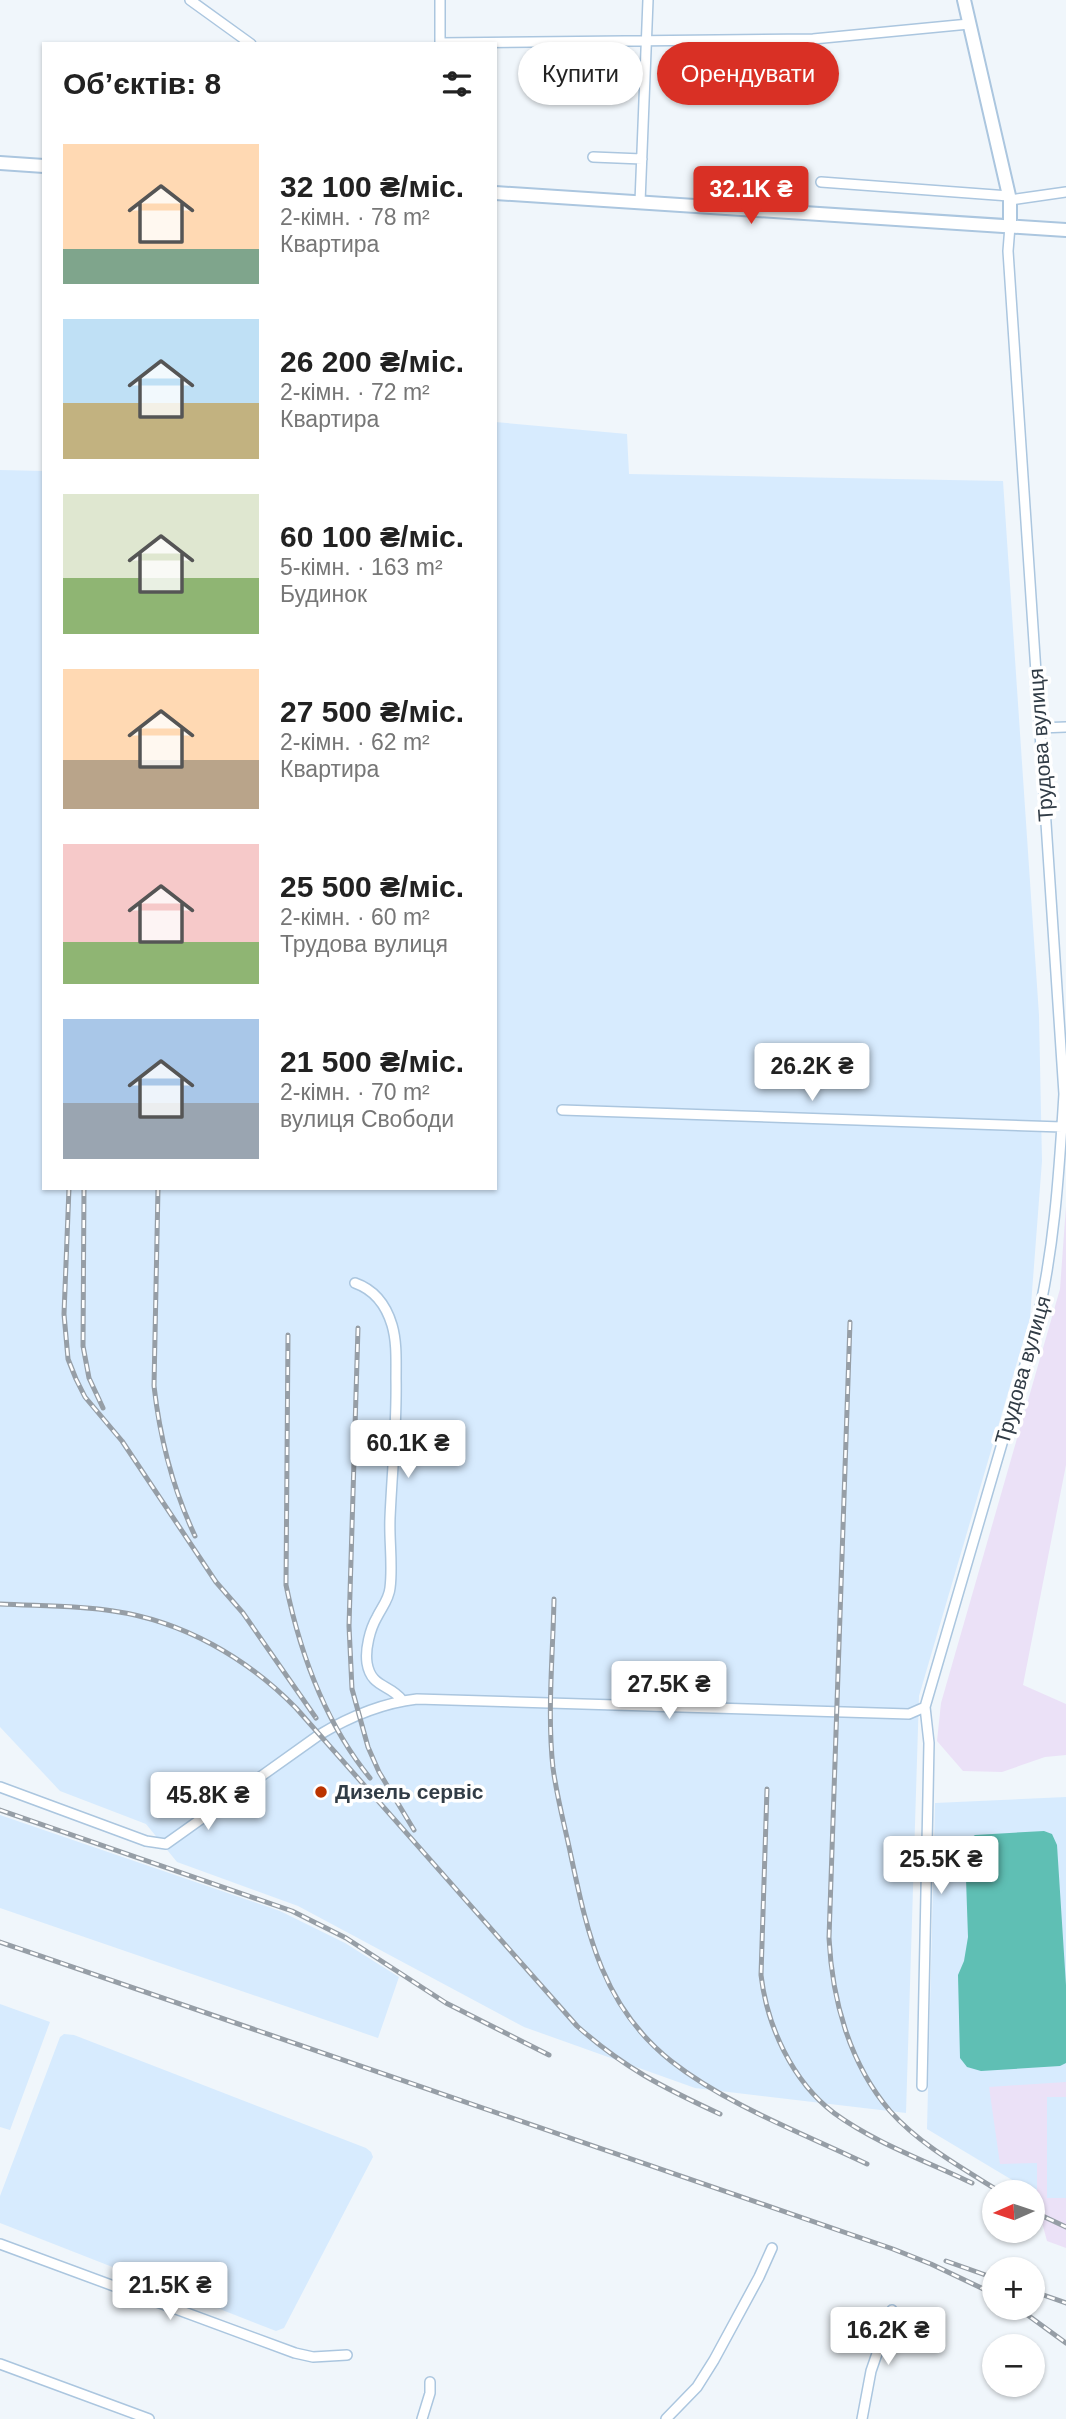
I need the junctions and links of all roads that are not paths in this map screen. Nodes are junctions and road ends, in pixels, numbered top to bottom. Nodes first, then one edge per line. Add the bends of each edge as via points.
1 (190, 0) edge
2 (440, 0) edge
3 (648, 0) edge
4 (964, 0) edge
5 (969, 24) junction
6 (646, 40) junction
7 (248, 42) edge
8 (440, 42) edge
9 (497, 42) edge
10 (593, 157) dead end
11 (642, 159) junction
12 (0, 163) edge
13 (42, 166) edge
14 (821, 182) dead end
15 (1066, 192) edge
16 (497, 193) edge
17 (1009, 198) junction
18 (640, 202) junction
19 (1010, 226) junction
20 (1066, 230) edge
21 (1066, 727) edge
22 (1039, 728) junction
23 (562, 1110) dead end
24 (1062, 1127) junction
25 (355, 1283) dead end
26 (402, 1700) junction
27 (925, 1707) junction
28 (0, 1787) edge
29 (922, 2085) dead end
30 (0, 2244) edge
31 (772, 2248) dead end
32 (892, 2310) dead end
33 (347, 2355) dead end
34 (1, 2368) edge
35 (430, 2382) dead end
36 (149, 2419) edge
37 (422, 2419) edge
38 (666, 2419) edge
39 (862, 2419) edge

1 - 7 street
2 - 8 street
3 - 6 street
4 - 5 street
5 - 6 street via 813,39
5 - 17 street
6 - 9 street
6 - 11 street
10 - 11 street
11 - 18 street
12 - 13 street
14 - 17 street
15 - 17 street
16 - 18 street
17 - 19 street
18 - 19 street
19 - 20 street
19 - 22 street, Трудова вулиця
21 - 22 street
22 - 24 street, Трудова вулиця via 1063,1049
23 - 24 street
24 - 27 street, Трудова вулиця via 1046,1285
25 - 26 street via 377,1295 392,1324 396,1349 390,1588 376,1618 367,1660 375,1682
26 - 27 street via 909,1714
26 - 28 street via 335,1725 166,1844 146,1841
27 - 29 street, Трудова вулиця via 929,1782
30 - 33 street via 295,2353
31 - 38 street via 714,2360 697,2387
32 - 39 street via 871,2371
34 - 36 street
35 - 37 street

